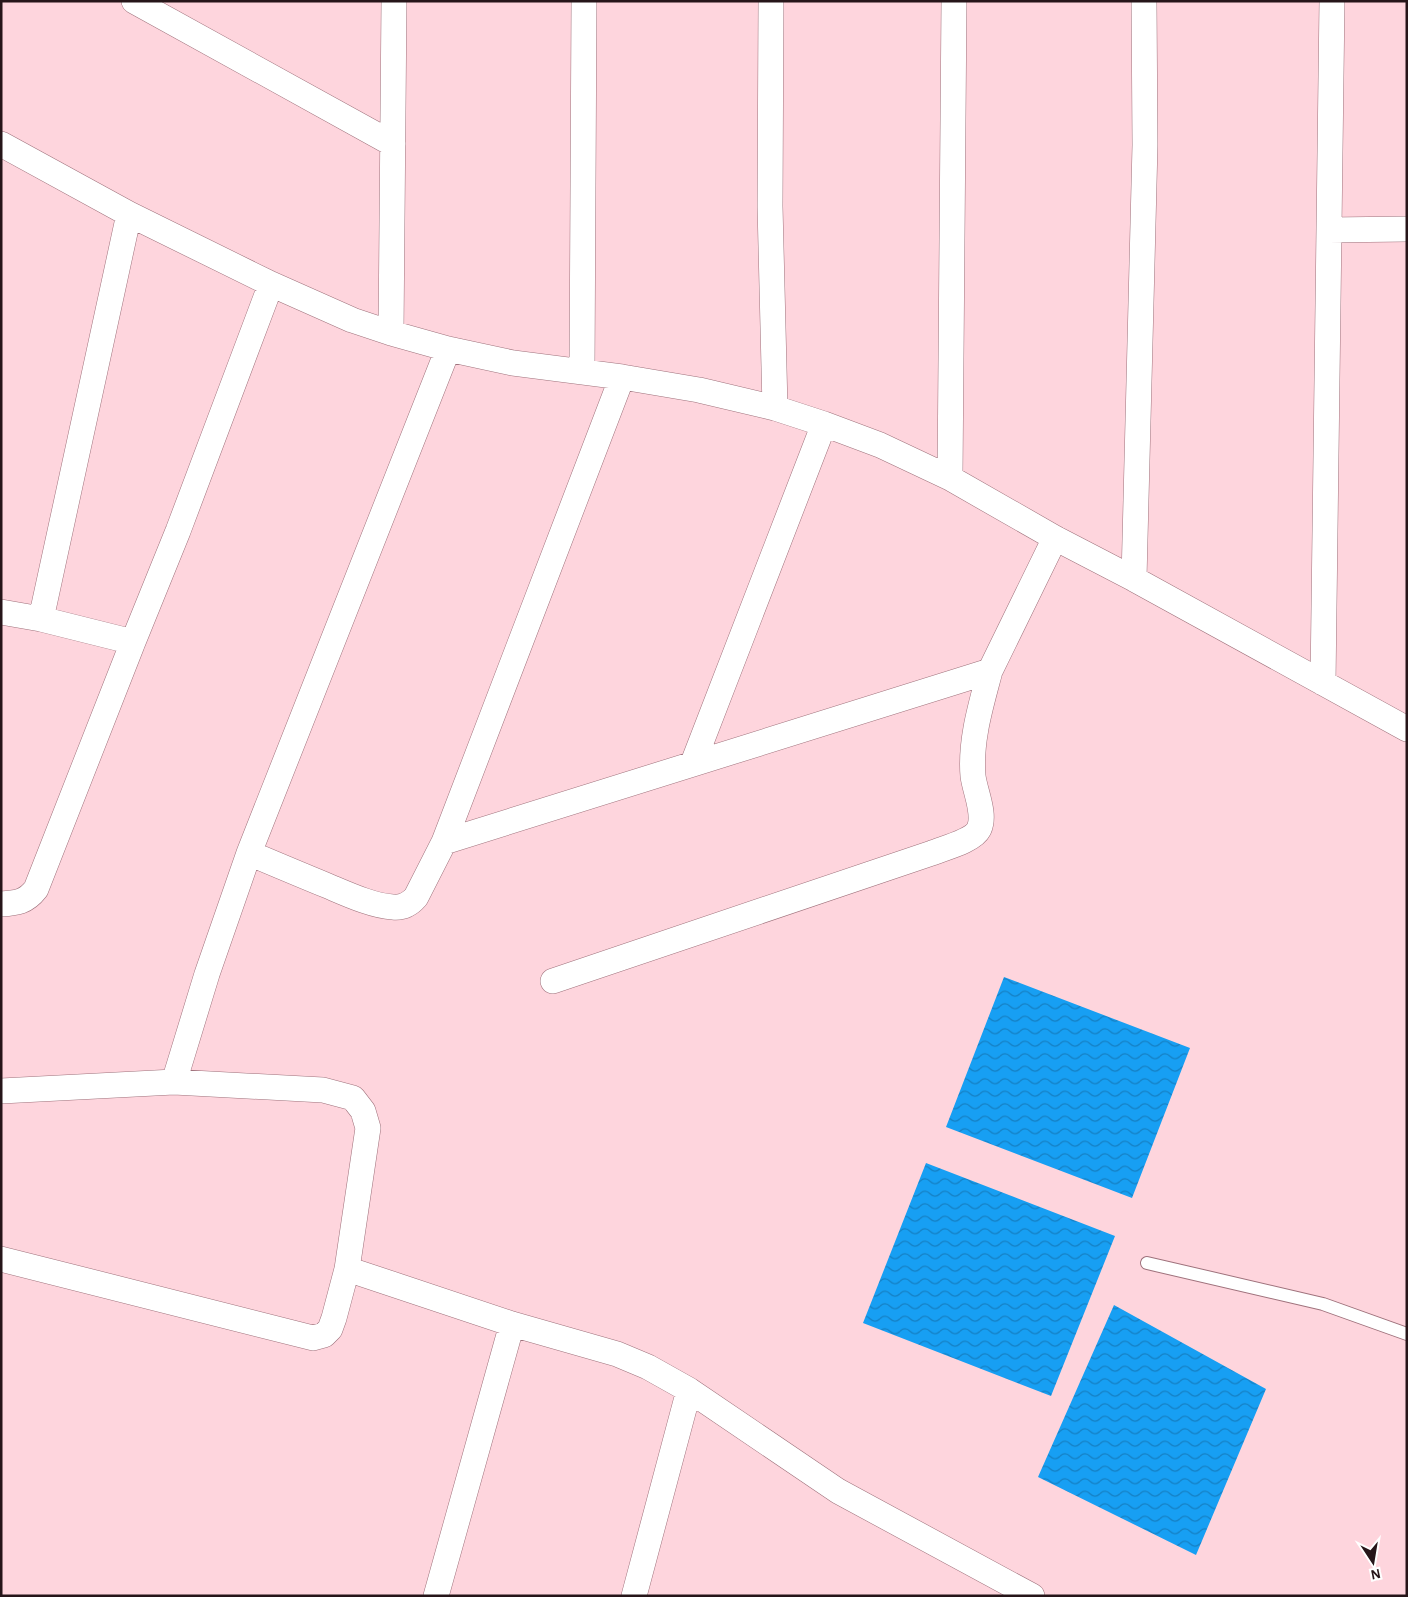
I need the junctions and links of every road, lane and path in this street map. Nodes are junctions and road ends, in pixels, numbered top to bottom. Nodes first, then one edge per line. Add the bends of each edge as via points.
1 (134, 1) edge
2 (394, 1) edge
3 (584, 1) edge
4 (771, 1) edge
5 (954, 1) edge
6 (1144, 1) edge
7 (1332, 1) edge
8 (1, 144) edge
9 (393, 144) junction
10 (129, 214) junction
11 (1407, 229) edge
12 (1329, 230) junction
13 (271, 284) junction
14 (391, 334) junction
15 (448, 349) junction
16 (582, 372) junction
17 (622, 377) junction
18 (775, 408) junction
19 (824, 424) junction
20 (950, 478) junction
21 (1055, 538) junction
22 (1134, 579) junction
23 (1, 612) edge
24 (41, 619) junction
25 (133, 642) junction
26 (990, 670) junction
27 (1323, 683) junction
28 (1407, 730) edge
29 (693, 763) junction
30 (444, 842) junction
31 (249, 853) junction
32 (1, 904) edge
33 (553, 982) dead end
34 (174, 1082) junction
35 (1, 1092) edge
36 (1, 1259) edge
37 (1148, 1263) dead end
38 (347, 1269) junction
39 (512, 1324) junction
40 (1407, 1334) edge
41 (689, 1390) junction
42 (635, 1595) edge
43 (436, 1596) edge
44 (1032, 1596) edge

1 - 9 street
2 - 9 street
3 - 16 street
4 - 18 street via 770,206
5 - 20 street
6 - 22 street via 1145,145
7 - 12 street
8 - 10 street
9 - 14 street
10 - 13 street
10 - 24 street
11 - 12 street
12 - 27 street
13 - 14 street
13 - 25 street
14 - 15 street
15 - 16 street via 514,363
15 - 31 street
16 - 17 street
17 - 18 street via 699,390
17 - 30 street
18 - 19 street
19 - 20 street via 880,445
19 - 29 street
20 - 21 street
21 - 22 street
21 - 26 street
22 - 27 street
23 - 24 street
24 - 25 street
25 - 32 street via 36,889 30,897 18,903
26 - 29 street
26 - 33 street via 974,738 973,777 982,818 974,836
27 - 28 street
29 - 30 street
30 - 31 street via 416,897 411,903 394,908 356,898
31 - 34 street
34 - 35 street
34 - 38 street via 324,1090 353,1098 363,1111 368,1128
36 - 38 street via 314,1338 330,1329
37 - 40 lane via 1323,1304
38 - 39 street
39 - 41 street via 618,1354
39 - 43 street
41 - 42 street
41 - 44 street via 838,1491

